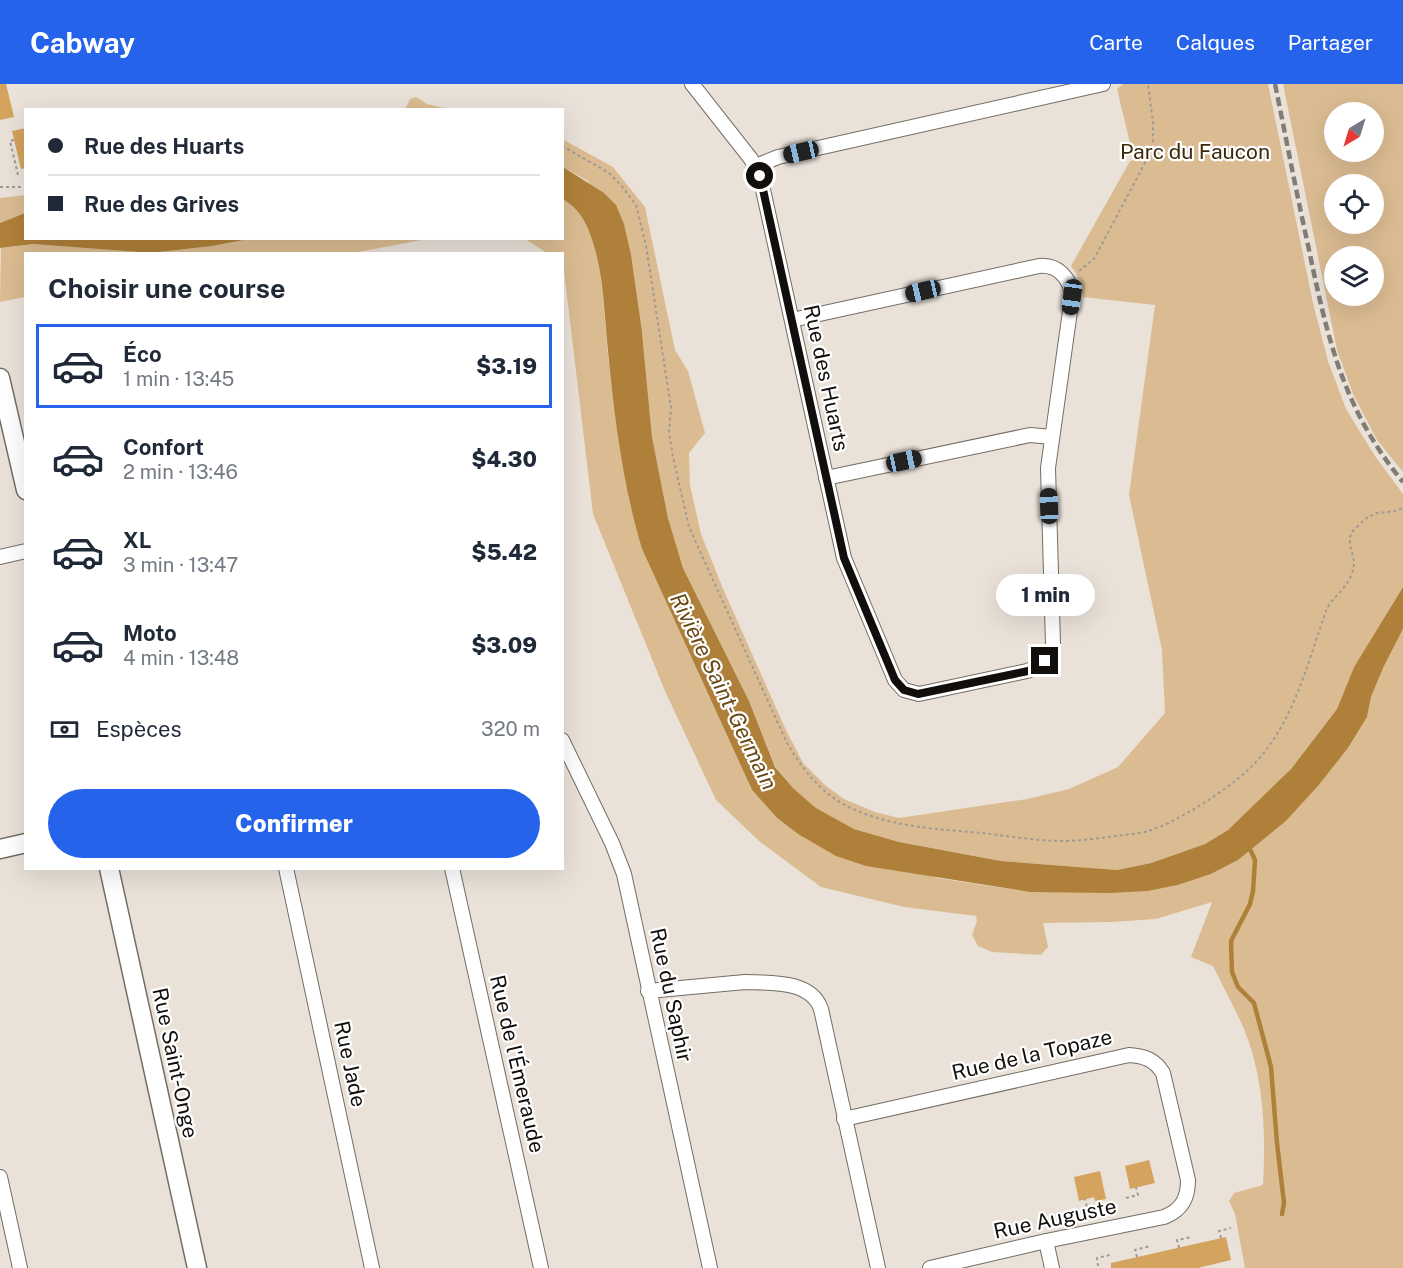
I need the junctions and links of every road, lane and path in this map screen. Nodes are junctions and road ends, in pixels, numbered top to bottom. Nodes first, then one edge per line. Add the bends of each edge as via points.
1 (692, 84) edge
2 (1103, 84) edge
3 (1148, 84) edge
4 (14, 140) dead end
5 (564, 147) edge
6 (15, 162) junction
7 (19, 162) dead end
8 (756, 166) junction
9 (18, 175) dead end
10 (0, 187) edge
11 (24, 187) edge
12 (1065, 277) junction
13 (792, 320) junction
14 (0, 378) edge
15 (1052, 437) junction
16 (826, 478) junction
17 (24, 481) edge
18 (1403, 508) edge
19 (24, 551) edge
20 (0, 557) edge
21 (564, 744) edge
22 (24, 843) edge
23 (0, 849) edge
24 (109, 870) edge
25 (286, 870) edge
26 (452, 870) edge
27 (648, 991) junction
28 (844, 1119) junction
29 (0, 1178) edge
30 (1136, 1188) dead end
31 (1126, 1198) dead end
32 (1085, 1199) dead end
33 (1183, 1203) joint
34 (1076, 1210) dead end
35 (1231, 1228) dead end
36 (1192, 1237) dead end
37 (1221, 1238) dead end
38 (1046, 1241) junction
39 (1150, 1246) dead end
40 (1179, 1248) dead end
41 (1110, 1255) dead end
42 (1137, 1257) dead end
43 (1098, 1266) dead end
44 (20, 1268) edge
45 (197, 1268) edge
46 (372, 1268) edge
47 (541, 1268) edge
48 (710, 1268) edge
49 (878, 1268) edge
50 (930, 1268) edge
51 (1052, 1268) edge

1 - 8 street, Rue des Huarts
2 - 8 street via 778,157
3 - 12 path via 1153,141 1147,159 1094,259
4 - 6 path via 10,141
5 - 18 path via 609,173 636,205 646,245 671,408 673,457 689,526 787,743 821,788 860,812 929,829 1060,841 1147,832 1163,826 1221,792 1249,769 1277,734 1296,698 1327,608 1353,573 1350,535 1367,516
6 - 7 path
6 - 9 path
8 - 13 street, Rue des Huarts
10 - 11 path
12 - 13 street via 1051,267 1038,266
12 - 15 street via 1072,297
13 - 16 street, Rue des Huarts
14 - 17 street
15 - 16 street via 1030,435
15 - 16 street, Rue des Huarts via 1048,468 1053,644 1049,657 1028,671 926,693 904,690 892,673 846,566
19 - 20 street
21 - 27 street, Rue du Saphir via 620,860
22 - 23 street
24 - 45 street, Rue Saint-Onge
25 - 46 street, Rue Jade
26 - 47 street, Rue de l'Émeraude
27 - 28 street via 745,982 797,987 809,992 821,1010
27 - 48 street, Rue du Saphir
28 - 33 street, Rue de la Topaze via 1129,1055 1140,1056 1154,1062 1163,1073 1188,1180
28 - 49 street
29 - 44 street
30 - 31 path via 1138,1195
32 - 34 path via 1087,1207
33 - 38 street, Rue Auguste via 1164,1217
35 - 37 path via 1219,1231
36 - 40 path via 1177,1240
38 - 50 street, Rue Auguste
38 - 51 street
39 - 42 path via 1135,1250
41 - 43 path via 1096,1258

